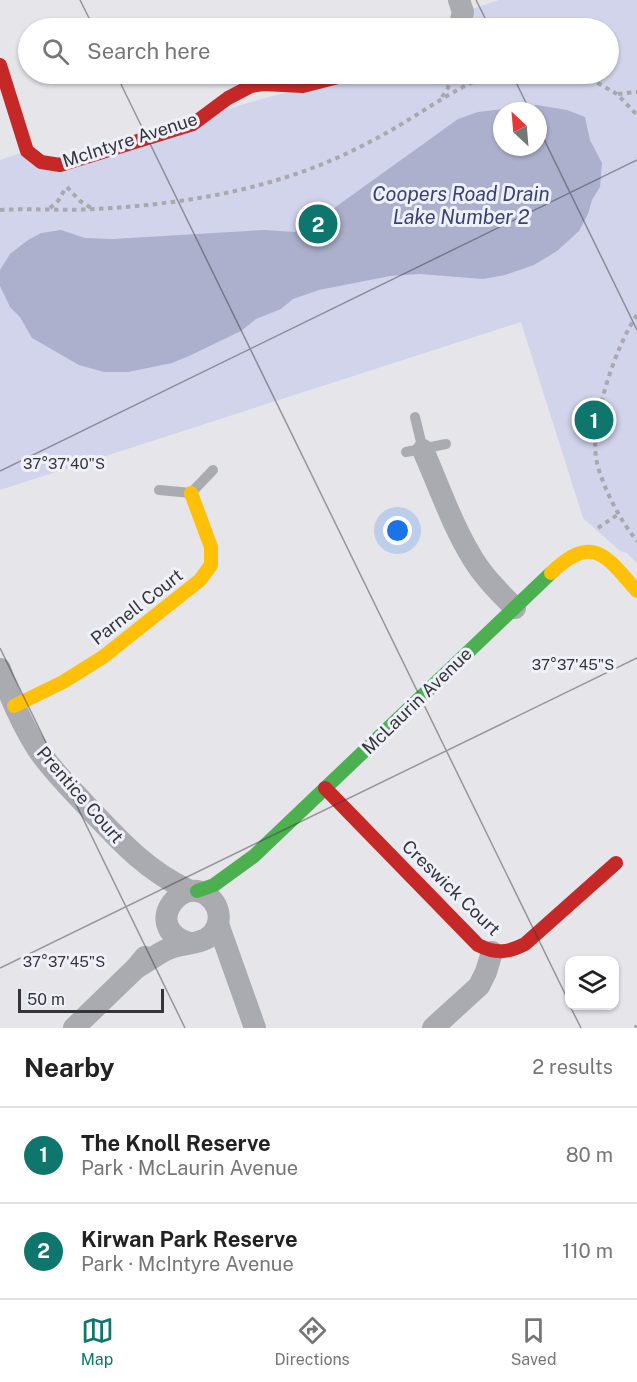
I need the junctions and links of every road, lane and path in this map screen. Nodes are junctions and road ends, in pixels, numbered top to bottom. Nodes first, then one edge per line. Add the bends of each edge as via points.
1 (459, 0) edge
2 (462, 18) edge
3 (0, 65) edge
4 (265, 84) edge
5 (278, 84) edge
6 (317, 84) edge
7 (449, 84) edge
8 (468, 84) edge
9 (600, 84) edge
10 (637, 92) edge
11 (617, 94) junction
12 (440, 100) junction
13 (637, 115) edge
14 (49, 209) junction
15 (0, 210) edge
16 (93, 210) junction
17 (637, 315) edge
18 (415, 417) dead end
19 (446, 444) dead end
20 (415, 451) junction
21 (213, 470) dead end
22 (159, 490) dead end
23 (191, 493) junction
24 (637, 541) edge
25 (637, 591) edge
26 (515, 608) junction
27 (0, 669) edge
28 (14, 706) junction
29 (325, 788) junction
30 (133, 855) junction
31 (254, 856) junction
32 (616, 863) dead end
33 (194, 891) junction
34 (166, 917) junction
35 (218, 922) junction
36 (192, 943) junction
37 (492, 952) junction
38 (136, 968) junction
39 (243, 999) junction
40 (75, 1028) edge
41 (255, 1028) edge
42 (433, 1028) edge

1 - 2 street
3 - 4 street, McIntyre Avenue via 27,151 41,162 60,165 193,124 230,94
5 - 6 street, McIntyre Avenue
7 - 12 path
8 - 12 path
9 - 11 path
10 - 11 path
11 - 13 path
12 - 16 path via 360,148 314,168 220,195 170,204
14 - 15 path
14 - 16 path
14 - 16 path via 66,185
17 - 24 path via 625,332 602,399 597,435 597,462 608,492
18 - 20 lane
19 - 20 lane
20 - 26 street via 473,559
21 - 23 lane
22 - 23 lane
23 - 28 street, Parnell Court via 211,547 211,565 200,580 103,657
25 - 26 street, McLaurin Avenue via 603,556 583,550 567,558
26 - 29 street, McLaurin Avenue
27 - 28 street, Prentice Court
28 - 30 street, Prentice Court via 38,750
29 - 31 street, McLaurin Avenue
29 - 37 street, Creswick Court via 478,945
30 - 33 street, Prentice Court via 172,883
30 - 34 street, Prentice Court via 159,894
31 - 33 street, McLaurin Avenue via 214,885
31 - 35 street, McLaurin Avenue via 227,897
32 - 37 street, Creswick Court via 525,944 507,953
33 - 34 street via 174,899
33 - 35 street via 205,894 216,905
34 - 36 street via 173,935
34 - 38 street via 158,939
35 - 36 street via 209,938
35 - 39 street
36 - 38 street via 169,949
36 - 39 street via 223,966
37 - 42 street via 479,986
38 - 40 street
39 - 41 street

